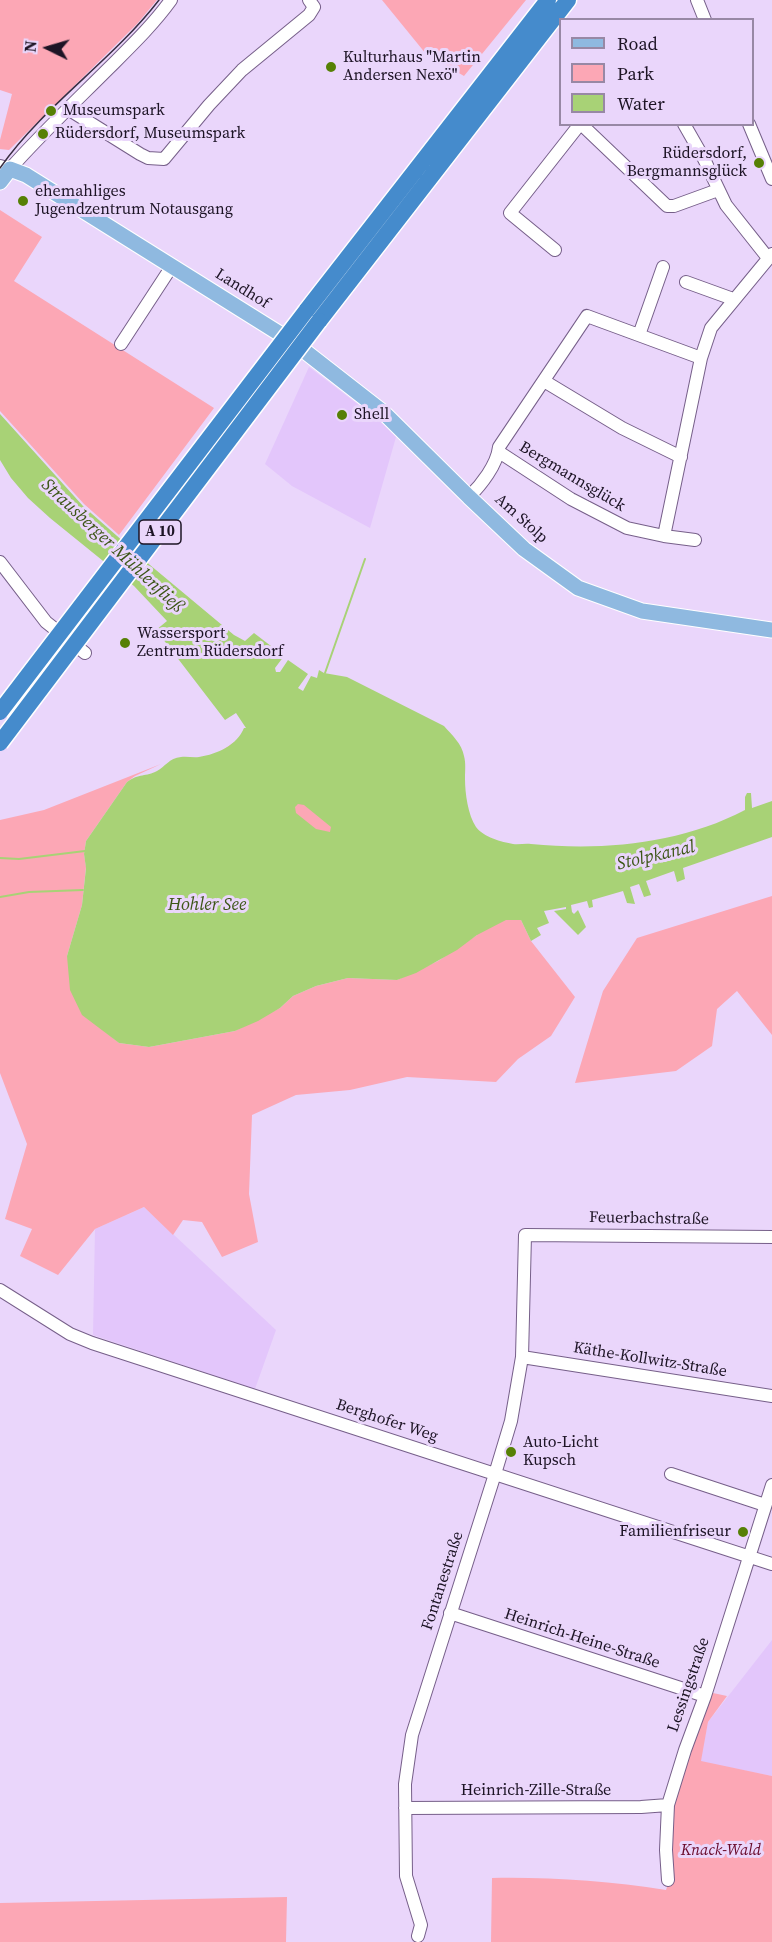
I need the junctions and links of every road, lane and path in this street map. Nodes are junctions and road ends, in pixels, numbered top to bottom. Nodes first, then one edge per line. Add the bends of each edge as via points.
1 (171, 0) edge
2 (309, 0) edge
3 (548, 0) edge
4 (568, 0) edge
5 (697, 0) edge
6 (704, 18) edge
7 (68, 108) junction
8 (578, 126) edge
9 (583, 126) edge
10 (685, 126) edge
11 (750, 126) edge
12 (768, 158) edge
13 (5, 168) edge
14 (772, 179) edge
15 (0, 182) edge
16 (718, 190) junction
17 (555, 250) dead end
18 (770, 256) edge
19 (172, 266) junction
20 (663, 267) dead end
21 (686, 282) dead end
22 (733, 299) junction
23 (313, 316) junction
24 (639, 335) junction
25 (293, 342) joint
26 (121, 344) dead end
27 (701, 358) junction
28 (544, 381) junction
29 (499, 452) junction
30 (681, 457) junction
31 (469, 497) junction
32 (664, 536) junction
33 (694, 540) dead end
34 (0, 562) edge
35 (772, 628) edge
36 (85, 653) dead end
37 (0, 712) edge
38 (0, 743) edge
39 (525, 1235) joint
40 (772, 1237) edge
41 (0, 1290) edge
42 (522, 1357) junction
43 (772, 1396) edge
44 (495, 1474) junction
45 (670, 1474) dead end
46 (772, 1485) edge
47 (765, 1505) junction
48 (749, 1557) junction
49 (772, 1564) edge
50 (450, 1613) junction
51 (705, 1696) junction
52 (668, 1805) junction
53 (405, 1808) junction
54 (668, 1880) dead end
55 (418, 1936) dead end

1 - 7 street via 146,31
2 - 7 street via 314,7 309,15 228,84 164,159 147,158
3 - 23 highway, A 10
4 - 23 highway, A 10
5 - 6 street
7 - 13 street
8 - 17 street via 510,213
9 - 16 street via 667,206
10 - 16 street
11 - 12 street
12 - 14 street
13 - 15 main road
13 - 19 main road, Landhof via 26,175
16 - 18 street via 736,219
18 - 22 street
19 - 25 main road, Landhof
19 - 26 street
20 - 24 street
21 - 22 street
22 - 27 street via 711,328
23 - 37 highway, A 10, bridge
23 - 38 highway, A 10, bridge
24 - 27 street, Bergmannsglück
24 - 28 street, Bergmannsglück via 587,316
25 - 31 main road, Am Stolp via 384,413
27 - 30 street
28 - 29 street, Bergmannsglück
28 - 30 street via 622,428
29 - 31 street, Bergmannsglück
29 - 32 street, Bergmannsglück via 571,499 627,528
30 - 32 street
31 - 35 main road, Am Stolp via 524,549 578,588 642,611
32 - 33 street, Bergmannsglück
34 - 36 street via 46,622
39 - 40 street, Feuerbachstraße
39 - 42 street, Fontanestraße
41 - 44 street, Berghofer Weg via 70,1334 92,1343
42 - 43 street, Käthe-Kollwitz-Straße
42 - 44 street, Fontanestraße
44 - 48 street, Berghofer Weg
44 - 50 street, Fontanestraße
45 - 47 street
46 - 47 street, Lessingstraße
47 - 48 street, Lessingstraße
48 - 49 street, Berghofer Weg
48 - 51 street, Lessingstraße
50 - 51 street, Heinrich-Heine-Straße
50 - 53 street, Fontanestraße via 412,1735
51 - 52 street, Lessingstraße
52 - 53 street, Heinrich-Zille-Straße
52 - 54 street, Lessingstraße
53 - 55 street, Fontanestraße via 406,1876 421,1925

